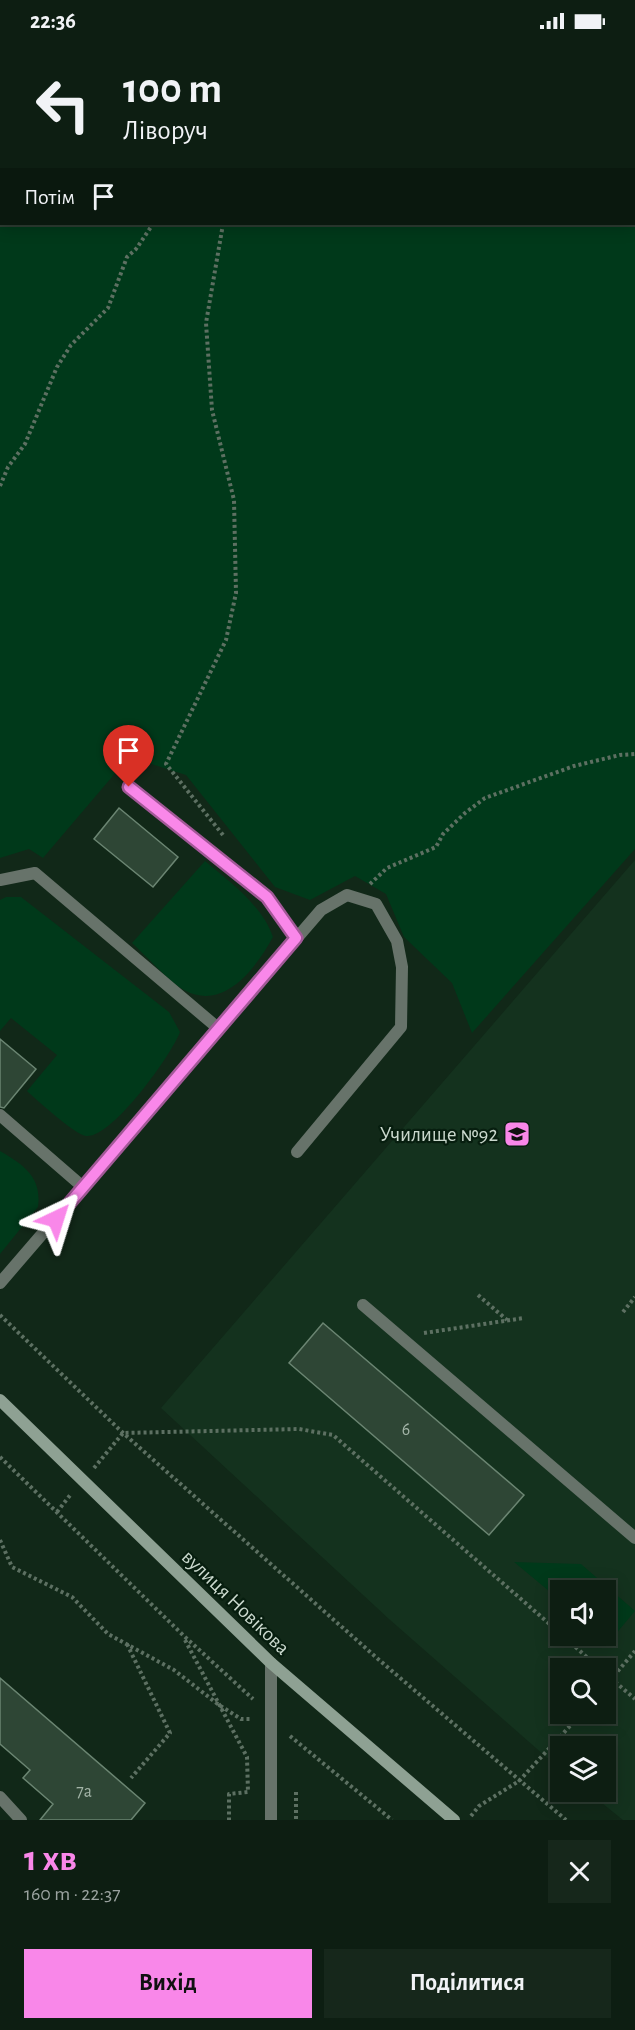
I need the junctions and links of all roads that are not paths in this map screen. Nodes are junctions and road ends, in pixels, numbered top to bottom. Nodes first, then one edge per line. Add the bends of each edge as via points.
1 (129, 787) dead end
2 (0, 880) edge
3 (296, 938) junction
4 (219, 1029) junction
5 (0, 1115) edge
6 (297, 1152) dead end
7 (83, 1186) junction
8 (0, 1283) edge
9 (363, 1305) dead end
10 (0, 1400) edge
11 (635, 1538) edge
12 (271, 1663) junction
13 (0, 1797) edge
14 (21, 1820) edge
15 (271, 1820) edge
16 (454, 1820) edge

1 - 3 street via 267,897
2 - 4 street via 35,873
3 - 4 street
3 - 6 street via 321,910 347,895 358,898 376,904 396,941 402,967 401,1027
4 - 7 street
5 - 7 street
7 - 8 street
9 - 11 street
10 - 12 main road, вулиця Новікова
12 - 15 street
12 - 16 main road, вулиця Новікова
13 - 14 street

